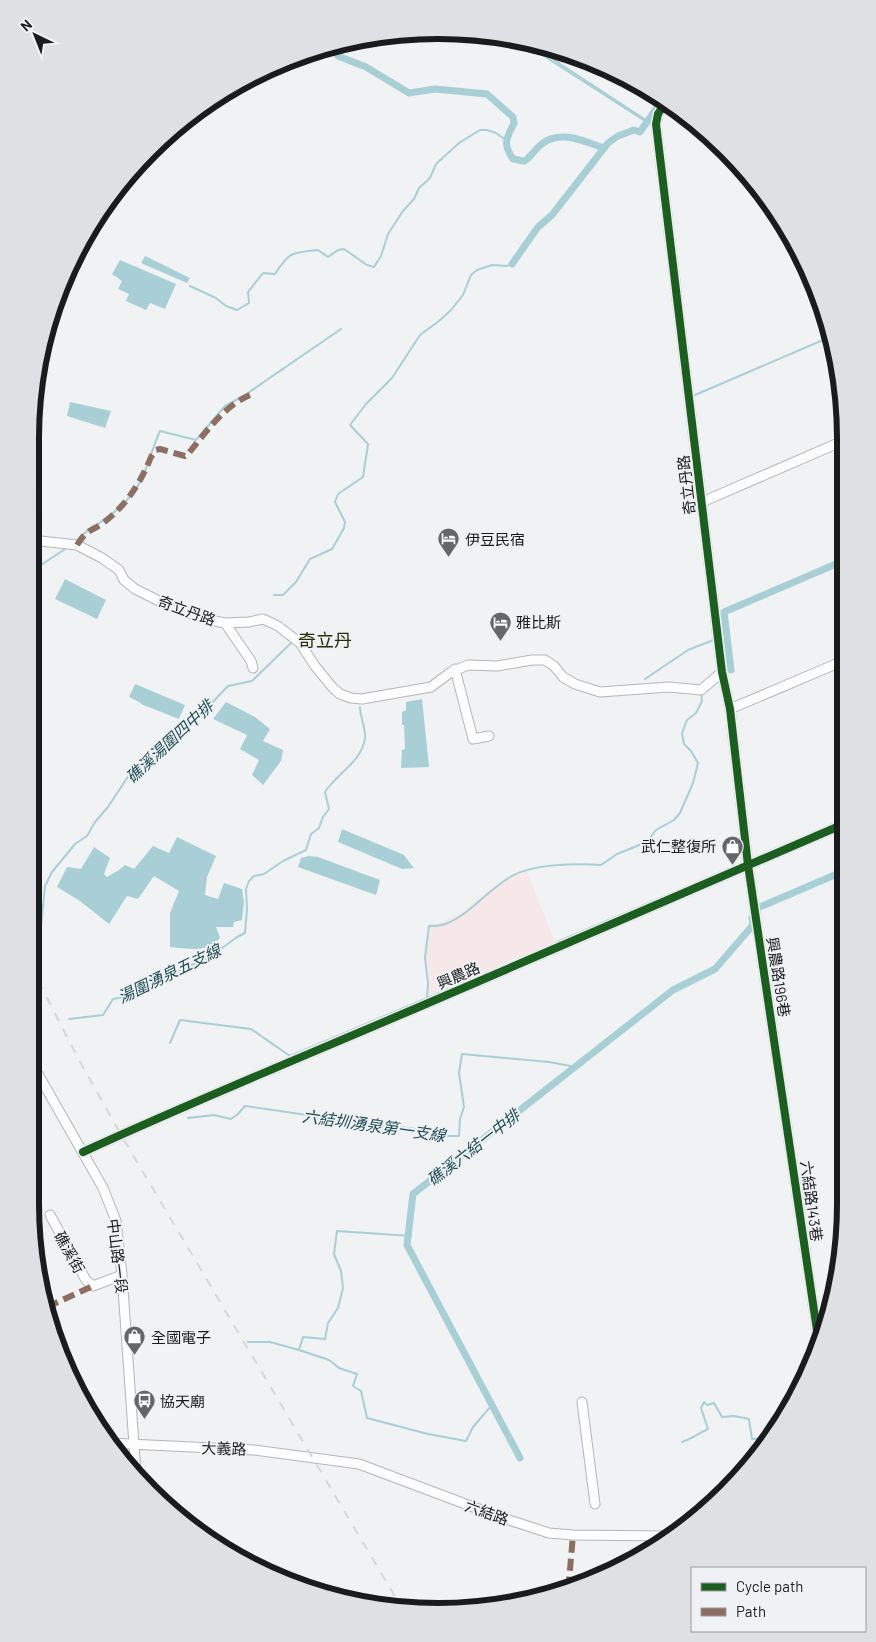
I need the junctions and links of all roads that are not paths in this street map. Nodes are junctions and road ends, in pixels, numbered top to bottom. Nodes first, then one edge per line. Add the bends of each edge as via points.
1 (662, 107) edge
2 (837, 444) edge
3 (702, 502) junction
4 (39, 541) edge
5 (225, 623) junction
6 (837, 664) edge
7 (253, 668) dead end
8 (456, 669) junction
9 (722, 672) junction
10 (730, 709) junction
11 (490, 736) dead end
12 (837, 827) edge
13 (748, 865) junction
14 (39, 1076) edge
15 (43, 1083) junction
16 (39, 1085) edge
17 (782, 1093) joint
18 (83, 1152) junction
19 (50, 1214) dead end
20 (122, 1275) junction
21 (817, 1329) edge
22 (582, 1402) dead end
23 (118, 1443) edge
24 (135, 1443) junction
25 (313, 1458) joint
26 (136, 1464) edge
27 (594, 1504) dead end
28 (660, 1536) edge

1 - 3 street, 奇立丹路 via 656,124
2 - 3 street
3 - 9 street, 奇立丹路
4 - 5 street, 奇立丹路 via 77,544 119,570 124,580 135,589 171,607
5 - 7 street
5 - 8 street, 奇立丹路 via 263,618 278,626 300,643 333,688 351,698 362,699 430,687
6 - 10 street
8 - 9 street, 奇立丹路 via 545,660 575,684 600,692 657,687 701,690
8 - 11 street via 473,739
9 - 10 street, 奇立丹路
10 - 13 street, 奇立丹路
12 - 13 street, 興農路
13 - 17 street, 興農路196巷
13 - 18 street, 興農路 via 150,1120
14 - 15 street, 中山路一段
15 - 16 street
15 - 18 street, 中山路一段
17 - 21 street, 六結路143巷
18 - 20 street, 中山路一段 via 103,1188 116,1221
19 - 20 street, 礁溪街 via 86,1280 93,1286
20 - 24 street, 中山路一段
22 - 27 street
23 - 24 street, 大義路
24 - 25 street, 大義路 via 254,1450
24 - 26 street, 中山路一段
25 - 28 street, 六結路 via 358,1464 549,1533

